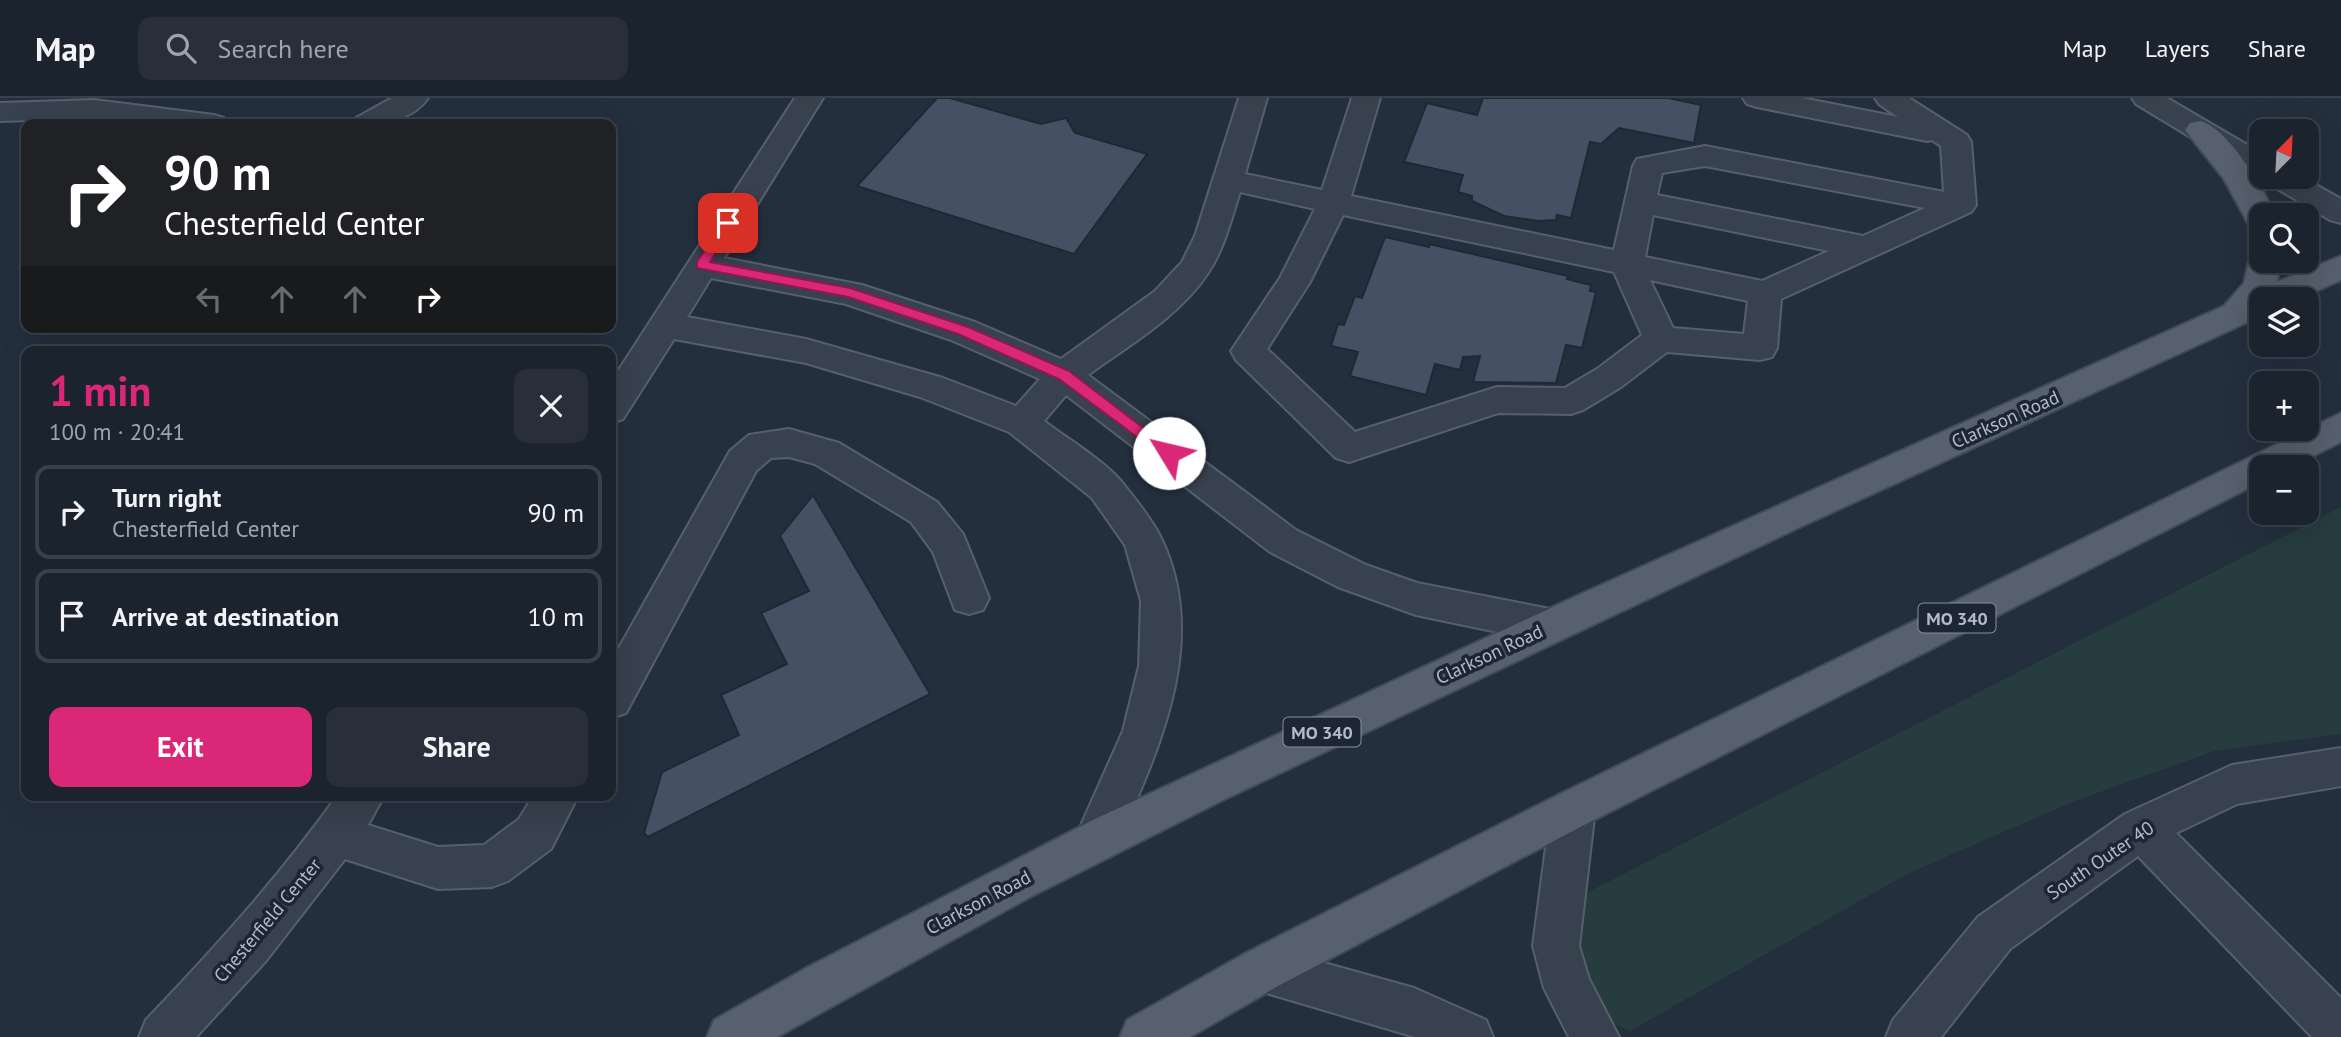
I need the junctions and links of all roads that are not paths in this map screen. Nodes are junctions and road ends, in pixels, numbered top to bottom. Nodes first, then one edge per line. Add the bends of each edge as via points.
1 (414, 98) edge
2 (809, 98) edge
3 (1254, 98) edge
4 (1366, 98) edge
5 (1757, 98) edge
6 (1889, 98) edge
7 (2146, 98) edge
8 (0, 111) edge
9 (174, 119) edge
10 (375, 119) edge
11 (2200, 130) junction
12 (1946, 136) junction
13 (2249, 159) edge
14 (1228, 180) junction
15 (2300, 189) edge
16 (1334, 202) junction
17 (1640, 202) junction
18 (2254, 203) edge
19 (1960, 205) junction
20 (2341, 213) edge
21 (1867, 248) junction
22 (701, 265) junction
23 (1627, 265) junction
24 (2341, 267) edge
25 (2263, 273) edge
26 (2296, 287) edge
27 (1765, 293) junction
28 (2248, 308) edge
29 (664, 325) junction
30 (1661, 339) junction
31 (1064, 375) junction
32 (616, 402) edge
33 (1022, 422) junction
34 (2341, 426) edge
35 (969, 598) dead end
36 (1550, 626) junction
37 (616, 691) edge
38 (2341, 767) edge
39 (360, 801) edge
40 (554, 801) edge
41 (1573, 809) junction
42 (2141, 828) junction
43 (336, 836) junction
44 (1096, 841) junction
45 (1263, 969) junction
46 (2341, 1032) edge
47 (163, 1037) edge
48 (732, 1037) edge
49 (1144, 1037) edge
50 (1469, 1037) edge
51 (1595, 1037) edge
52 (1910, 1037) edge

1 - 10 street
2 - 22 street
3 - 14 street
4 - 16 street
5 - 12 street
6 - 12 street
7 - 11 street
8 - 9 street via 94,109
11 - 13 street
11 - 18 main road via 2229,162
12 - 19 street via 1956,142
14 - 16 street
14 - 31 street via 1211,236 1195,268 1167,299
15 - 20 street
16 - 23 street
16 - 30 street via 1294,282 1248,351 1349,448 1497,400 1571,401
17 - 19 street via 1648,166 1705,156
17 - 21 street
17 - 23 street
19 - 21 street
21 - 27 street
22 - 29 street
22 - 31 street via 850,293 963,331
23 - 27 street
23 - 30 street
24 - 26 main road
25 - 28 main road
27 - 30 street via 1760,348
28 - 36 main road, Clarkson Road / MO 340
29 - 32 street
29 - 33 street via 806,351 931,387
31 - 33 street
31 - 36 street via 1283,541 1352,576 1416,599
33 - 44 street via 1105,488 1143,540 1161,601 1159,666 1144,731
34 - 41 main road, MO 340
35 - 37 street via 950,545 924,512 826,453 789,443 762,445 743,461
36 - 44 main road, Clarkson Road / MO 340
38 - 42 street, South Outer 40 via 2232,785
39 - 43 street, Chesterfield Center
40 - 43 street via 535,834 492,866 438,869
41 - 45 main road, MO 340
41 - 51 street via 1556,946 1568,988
42 - 46 street
42 - 52 street, South Outer 40 via 1994,933
43 - 47 street, Chesterfield Center via 249,946
44 - 48 main road, Clarkson Road / MO 340
45 - 49 main road, MO 340
45 - 50 street via 1413,1012

